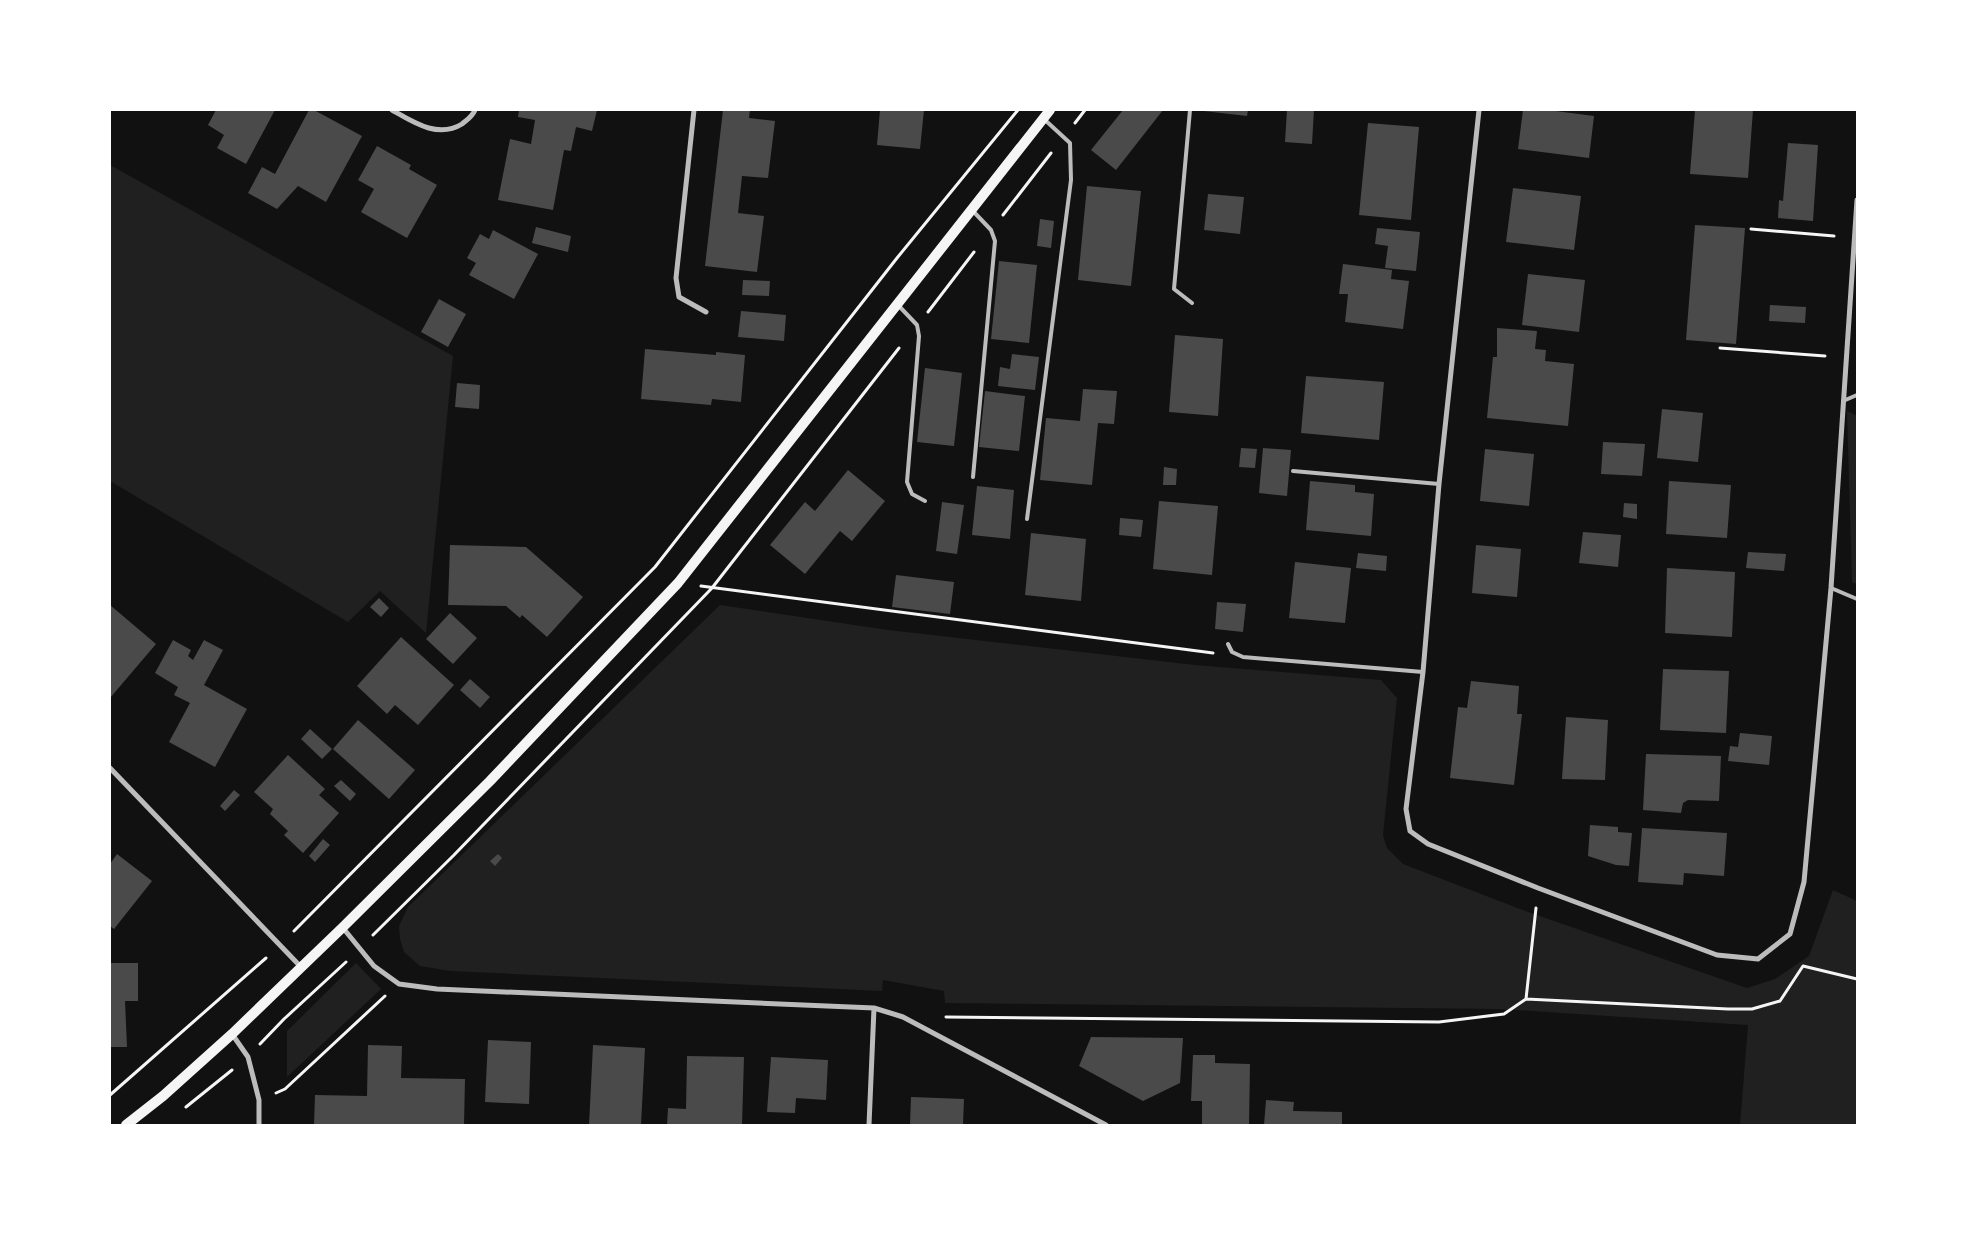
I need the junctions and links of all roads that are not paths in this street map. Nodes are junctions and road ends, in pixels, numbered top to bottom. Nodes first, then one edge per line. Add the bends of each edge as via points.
1 (392, 110) edge
2 (475, 110) edge
3 (694, 110) edge
4 (1190, 110) edge
5 (1479, 110) edge
6 (1046, 114) edge
7 (1857, 200) edge
8 (972, 210) junction
9 (1192, 303) dead end
10 (898, 305) junction
11 (706, 312) dead end
12 (1857, 395) edge
13 (1842, 402) junction
14 (1293, 471) dead end
15 (973, 477) dead end
16 (1439, 484) junction
17 (925, 501) dead end
18 (1027, 519) dead end
19 (1831, 588) junction
20 (1857, 599) edge
21 (1228, 644) dead end
22 (1423, 672) junction
23 (110, 768) edge
24 (342, 928) junction
25 (300, 966) junction
26 (874, 1008) junction
27 (232, 1034) junction
28 (126, 1125) edge
29 (259, 1125) edge
30 (869, 1125) edge
31 (1106, 1125) edge

1 - 2 street via 434,130 456,128 473,116
3 - 11 street via 676,278 679,297
4 - 9 lane via 1174,289
5 - 16 street
6 - 8 main road
6 - 18 lane via 1070,143 1071,180
7 - 13 street
8 - 10 main road
8 - 15 lane via 991,230 995,242
10 - 17 lane via 917,325 919,336 907,482 912,494
10 - 24 main road via 678,583 490,781
12 - 13 lane
13 - 19 street
14 - 16 lane
16 - 22 street
19 - 20 lane
19 - 22 street via 1804,882 1790,934 1758,959 1717,954 1428,844 1410,831 1406,809
21 - 22 lane via 1232,652 1243,657
23 - 25 street
24 - 25 main road
24 - 26 street via 374,966 399,984 463,992
25 - 27 main road
26 - 30 street
26 - 31 street via 903,1017
27 - 28 main road
27 - 29 street via 248,1057 259,1100

